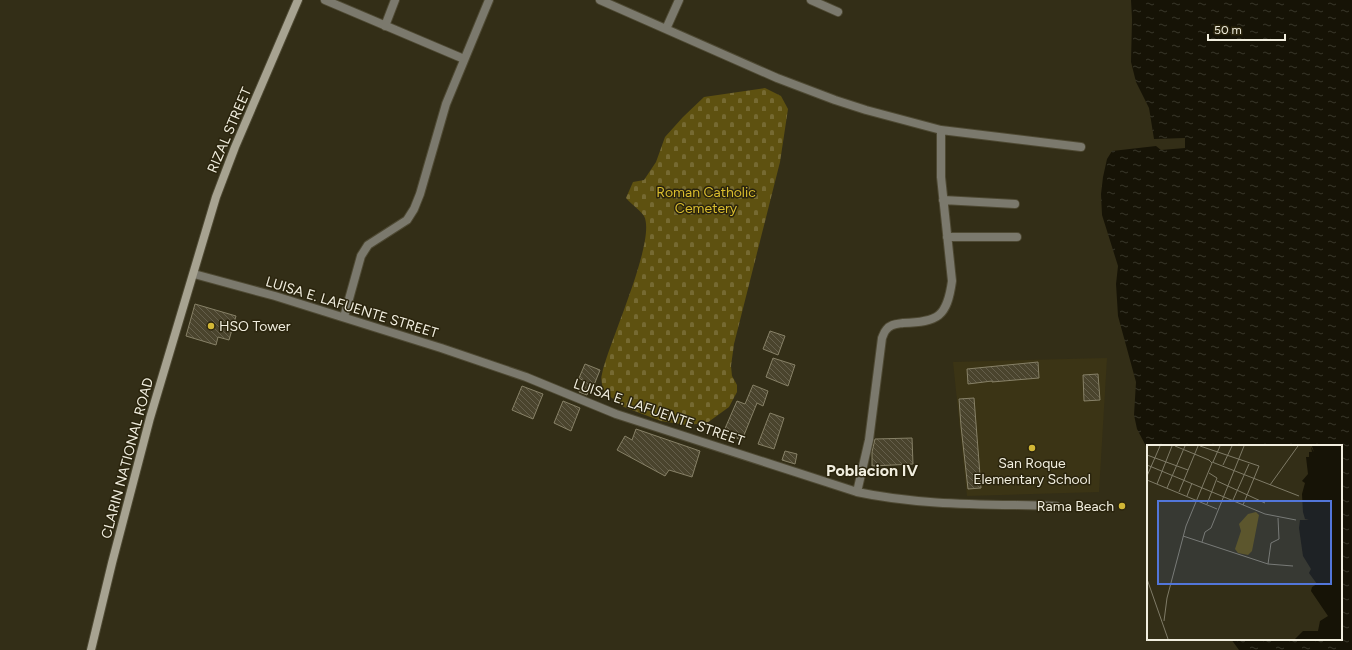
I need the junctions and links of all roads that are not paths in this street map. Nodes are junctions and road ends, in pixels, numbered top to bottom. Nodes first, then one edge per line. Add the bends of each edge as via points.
1 (298, 0) edge
2 (325, 0) edge
3 (395, 0) edge
4 (489, 0) edge
5 (600, 0) edge
6 (679, 0) edge
7 (811, 0) edge
8 (838, 12) dead end
9 (385, 26) junction
10 (666, 29) junction
11 (464, 59) junction
12 (941, 130) junction
13 (1081, 147) dead end
14 (943, 200) junction
15 (1015, 204) dead end
16 (947, 236) junction
17 (1018, 237) dead end
18 (194, 274) junction
19 (344, 318) junction
20 (857, 492) junction
21 (1056, 506) dead end
22 (91, 650) edge

1 - 18 main road, RIZAL STREET via 224,172
2 - 9 street
3 - 9 street
4 - 11 street
5 - 10 street
6 - 10 street
7 - 8 street
9 - 11 street
10 - 12 street via 835,100
11 - 19 street via 446,104 414,209 407,220 368,245 361,256
12 - 13 street
12 - 14 street
14 - 15 street
14 - 16 street
16 - 17 street
16 - 20 street via 952,281 946,306 939,316 928,321 894,324 886,329 882,338 869,440
18 - 19 street, LUISA E. LAFUENTE STREET
18 - 22 main road, CLARIN NATIONAL ROAD via 150,418
19 - 20 street, LUISA E. LAFUENTE STREET via 526,377 616,414
20 - 21 street, LUISA E. LAFUENTE STREET via 912,501

